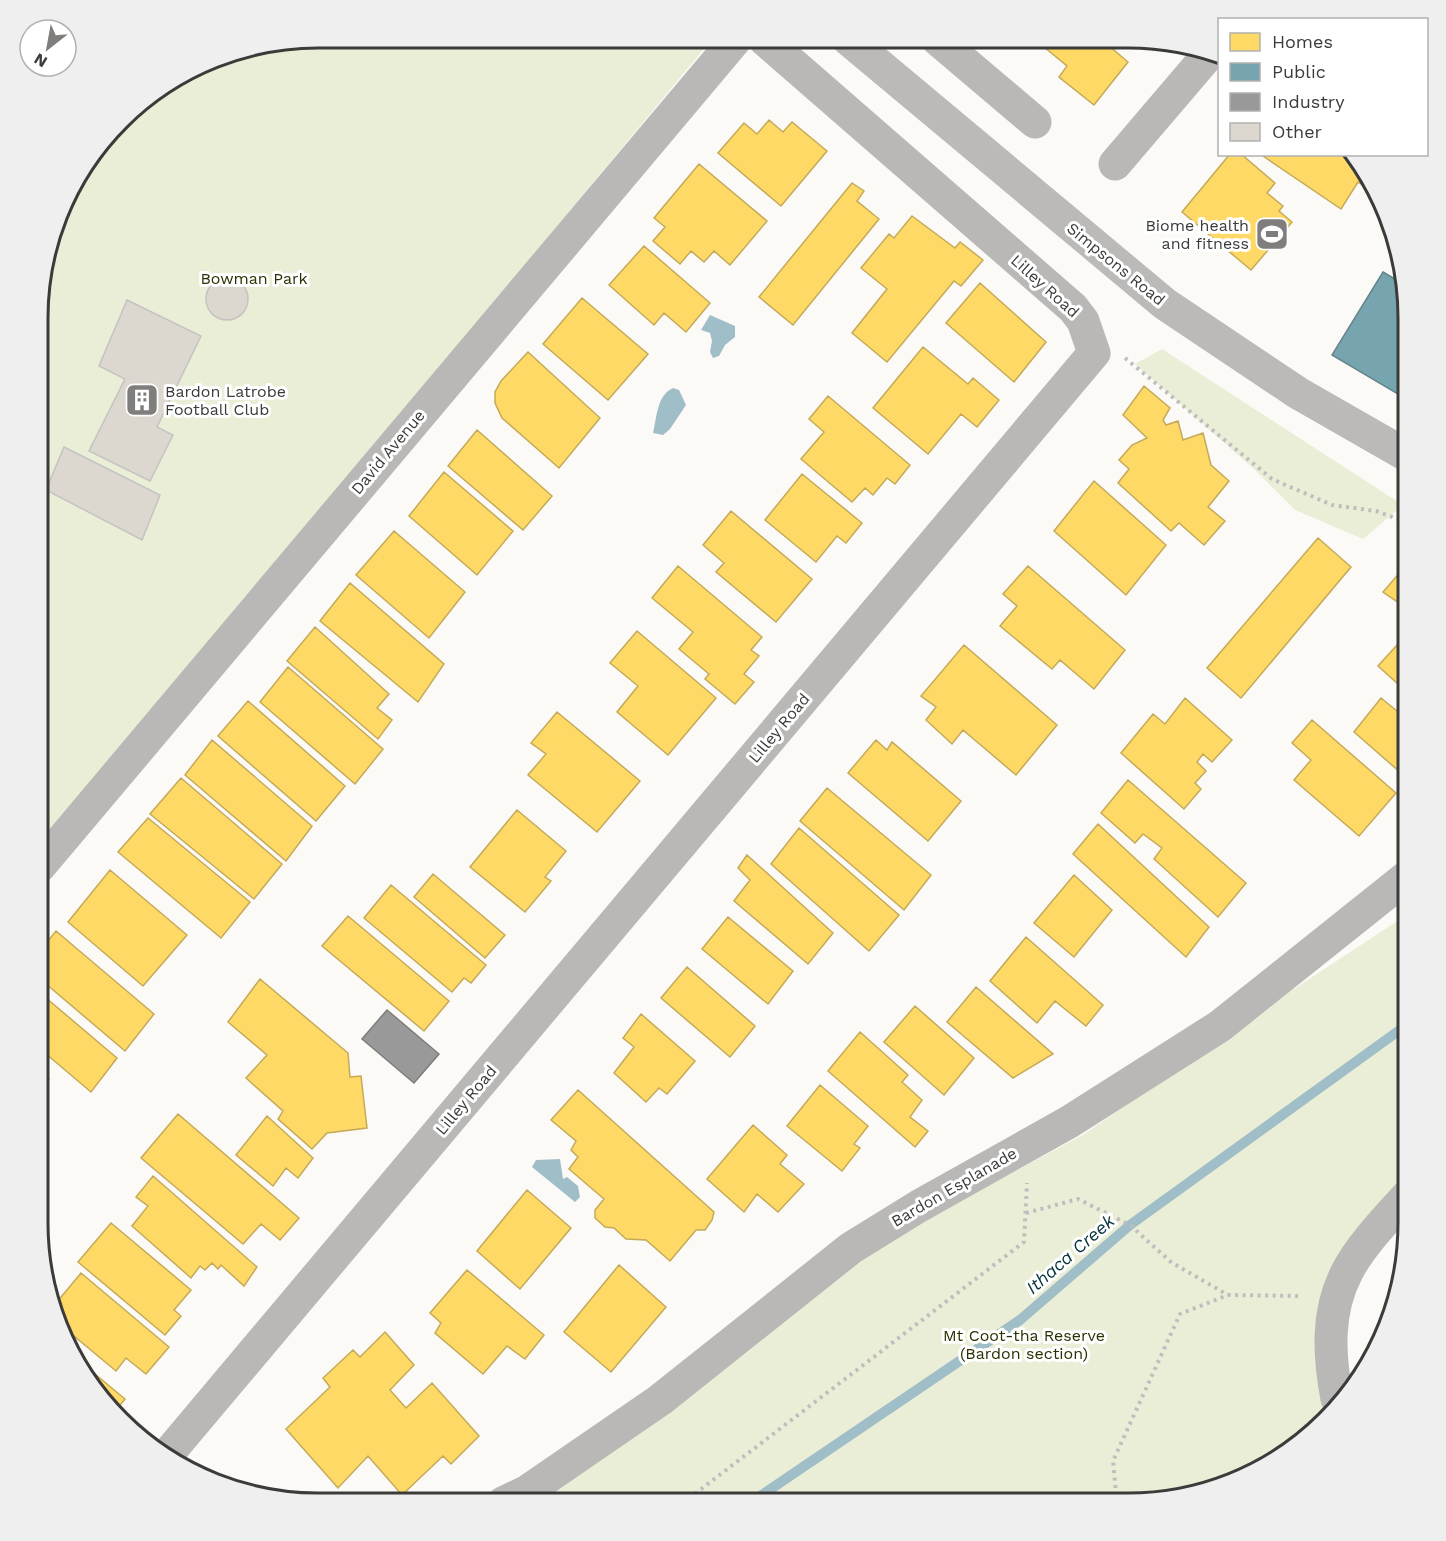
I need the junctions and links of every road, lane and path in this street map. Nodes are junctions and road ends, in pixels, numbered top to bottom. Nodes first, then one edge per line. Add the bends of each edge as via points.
1 (728, 48) edge
2 (774, 48) edge
3 (859, 48) edge
4 (948, 48) edge
5 (1205, 59) edge
6 (1035, 122) dead end
7 (1115, 164) dead end
8 (1094, 353) junction
9 (1398, 450) edge
10 (1398, 519) edge
11 (48, 856) edge
12 (1398, 884) edge
13 (1021, 1150) junction
14 (1398, 1208) edge
15 (1026, 1213) junction
16 (1228, 1295) junction
17 (1339, 1296) junction
18 (1336, 1394) edge
19 (172, 1449) edge
20 (522, 1493) edge
21 (696, 1493) edge
22 (1116, 1493) edge

1 - 11 street, David Avenue
2 - 8 street, Lilley Road via 1073,308 1083,321
3 - 9 main road, Simpsons Road via 1165,304 1298,393
4 - 6 street
5 - 7 street
8 - 10 path via 1135,364 1272,479 1332,505 1376,511
8 - 19 street, Lilley Road
12 - 13 street, Bardon Esplanade via 1220,1026
13 - 15 path via 1028,1186
13 - 20 street, Bardon Esplanade via 851,1248 660,1400
14 - 17 street via 1347,1272
15 - 16 path via 1078,1199 1130,1225 1171,1262
15 - 21 path via 1024,1242
16 - 17 path
16 - 22 path via 1180,1314 1113,1461
17 - 18 street via 1331,1322 1330,1361

